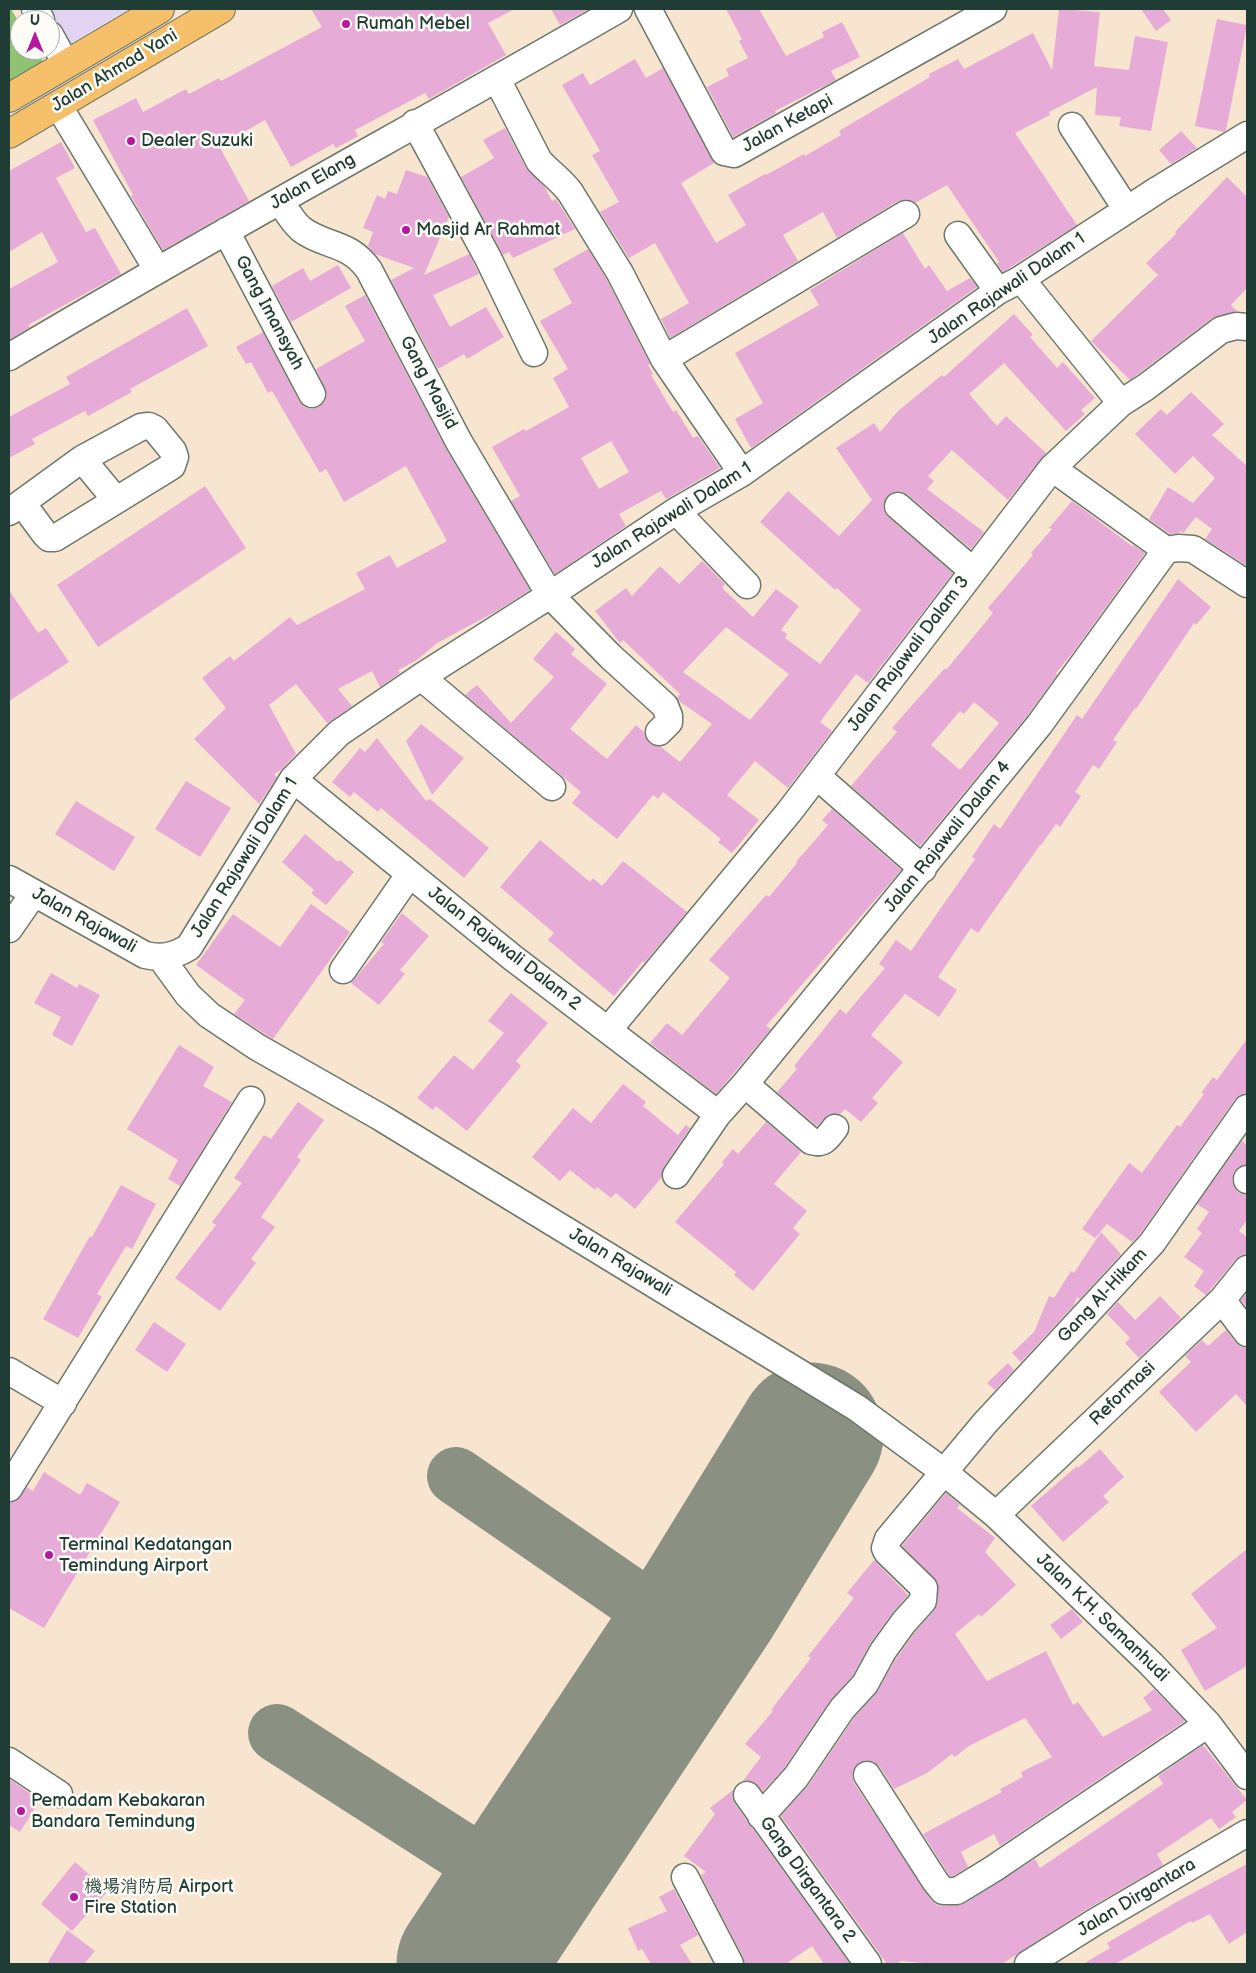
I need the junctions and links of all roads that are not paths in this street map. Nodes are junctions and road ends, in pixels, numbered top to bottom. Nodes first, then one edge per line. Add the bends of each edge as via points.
1 (160, 9) edge
2 (221, 9) edge
3 (618, 9) edge
4 (648, 9) edge
5 (993, 9) edge
6 (60, 53) edge
7 (66, 64) junction
8 (498, 79) junction
9 (9, 98) edge
10 (58, 105) junction
11 (415, 123) junction
12 (1072, 126) dead end
13 (9, 134) edge
14 (1247, 135) edge
15 (280, 201) junction
16 (1127, 210) junction
17 (906, 214) dead end
18 (226, 231) junction
19 (958, 235) dead end
20 (158, 269) junction
21 (1021, 279) junction
22 (998, 291) junction
23 (1247, 328) edge
24 (534, 353) dead end
25 (9, 356) edge
26 (664, 360) junction
27 (312, 394) dead end
28 (1121, 403) junction
29 (82, 459) junction
30 (1052, 468) junction
31 (742, 474) junction
32 (116, 500) junction
33 (898, 506) dead end
34 (15, 508) edge
35 (676, 511) junction
36 (1166, 550) junction
37 (973, 571) junction
38 (1247, 584) edge
39 (747, 585) dead end
40 (550, 595) junction
41 (421, 676) junction
42 (659, 732) dead end
43 (817, 776) junction
44 (293, 779) junction
45 (552, 787) dead end
46 (923, 868) junction
47 (409, 875) junction
48 (9, 879) edge
49 (34, 894) junction
50 (9, 929) edge
51 (161, 958) junction
52 (342, 970) dead end
53 (609, 1029) junction
54 (744, 1084) junction
55 (251, 1100) dead end
56 (1247, 1108) edge
57 (718, 1114) junction
58 (835, 1128) dead end
59 (676, 1175) dead end
60 (1247, 1269) edge
61 (1222, 1300) junction
62 (1247, 1333) edge
63 (10, 1375) edge
64 (64, 1403) junction
65 (944, 1472) junction
66 (9, 1488) edge
67 (996, 1515) junction
68 (1208, 1724) junction
69 (9, 1761) edge
70 (867, 1774) dead end
71 (1247, 1776) edge
72 (59, 1794) dead end
73 (754, 1805) joint
74 (1247, 1833) edge
75 (685, 1877) dead end
76 (730, 1964) edge
77 (868, 1964) edge
78 (1028, 1964) edge

1 - 7 main road, Jalan Ahmad Yani
2 - 10 main road, Jalan Ahmad Yani
3 - 8 street, Jalan Elang
4 - 5 street, Jalan Ketapi via 724,152 732,154
6 - 7 street
7 - 9 main road, Jalan Ahmad Yani
8 - 11 street, Jalan Elang
8 - 26 street via 539,161 570,192 620,273
10 - 13 main road, Jalan Ahmad Yani
10 - 20 street
11 - 15 street, Jalan Elang
11 - 24 street via 488,258
12 - 16 street
14 - 16 street, Jalan Rajawali Dalam 1
15 - 18 street, Jalan Elang
15 - 40 street, Gang Masjid via 301,229 352,252 366,265 459,442
16 - 21 street, Jalan Rajawali Dalam 1
17 - 26 street
18 - 20 street, Jalan Elang
18 - 27 street, Gang Imansyah
19 - 22 street
20 - 25 street, Jalan Elang
21 - 22 street, Jalan Rajawali Dalam 1
21 - 28 street
22 - 31 street, Jalan Rajawali Dalam 1
23 - 28 street, Jalan Rajawali Dalam 3 via 1236,326 1221,330
26 - 31 street
28 - 30 street, Jalan Rajawali Dalam 3
29 - 32 street
29 - 32 street via 141,427 155,429 173,451 174,464
29 - 34 street
30 - 36 street
30 - 37 street, Jalan Rajawali Dalam 3
31 - 35 street, Jalan Rajawali Dalam 1
32 - 34 street via 53,538
33 - 37 street
35 - 39 street
35 - 40 street, Jalan Rajawali Dalam 1
36 - 38 street via 1192,549
36 - 46 street, Jalan Rajawali Dalam 4 via 1039,725
37 - 43 street, Jalan Rajawali Dalam 3
40 - 41 street, Jalan Rajawali Dalam 1
40 - 42 street, Gang Masjid via 665,706 668,722
41 - 44 street, Jalan Rajawali Dalam 1 via 339,733
41 - 45 street
43 - 46 street
43 - 53 street, Jalan Rajawali Dalam 3
44 - 47 street, Jalan Rajawali Dalam 2
44 - 51 street, Jalan Rajawali Dalam 1 via 189,947
46 - 54 street, Jalan Rajawali Dalam 4
47 - 52 street
47 - 53 street, Jalan Rajawali Dalam 2
48 - 49 street, Jalan Rajawali
49 - 50 street
49 - 51 street, Jalan Rajawali via 145,955
51 - 65 street, Jalan Rajawali via 188,995 209,1015 288,1066 380,1117 857,1408
53 - 57 street, Jalan Rajawali Dalam 2
54 - 57 street, Jalan Rajawali Dalam 4
54 - 58 street via 810,1142 824,1142
55 - 64 street
56 - 65 street, Gang Al-Hikam via 1152,1243 985,1422
57 - 59 street, Jalan Rajawali Dalam 4
60 - 61 street, Reformasi
61 - 62 street
61 - 67 street, Reformasi
63 - 64 street
64 - 66 street
65 - 67 street, Jalan K.H. Samanhudi
65 - 73 street, Gang Al-Hikam via 886,1543 887,1552 924,1588 923,1601 883,1651 865,1684 842,1709 796,1777
67 - 68 street, Jalan K.H. Samanhudi via 1151,1664
68 - 70 street via 994,1869 952,1892 943,1891 935,1881
68 - 71 street, Jalan K.H. Samanhudi
69 - 72 street
73 - 77 street, Gang Dirgantara 2
74 - 78 street, Jalan Dirgantara
75 - 76 street

